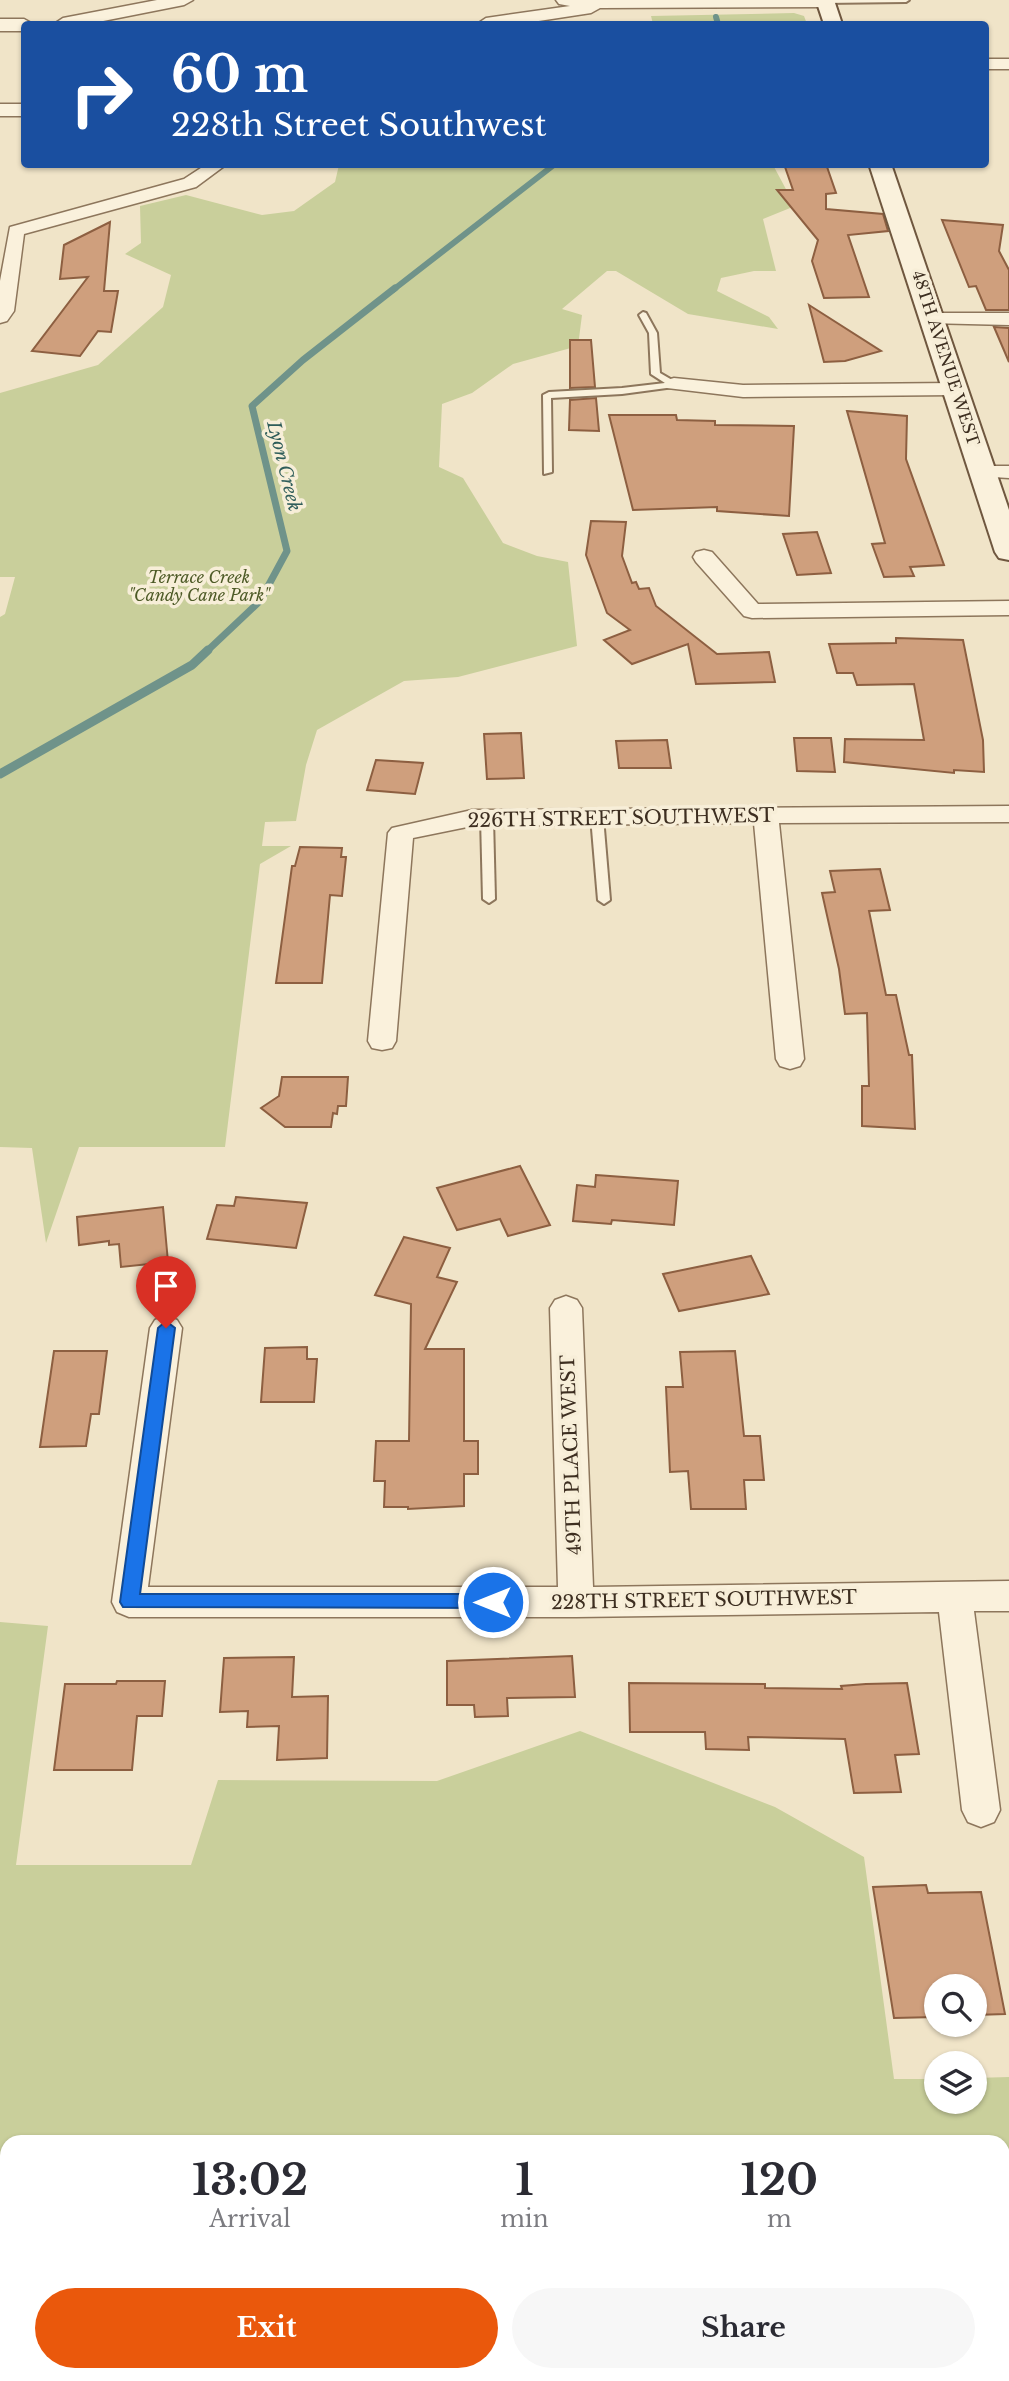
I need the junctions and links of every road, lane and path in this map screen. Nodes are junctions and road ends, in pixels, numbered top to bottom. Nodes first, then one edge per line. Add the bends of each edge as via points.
1 (184, 0) edge
2 (547, 0) edge
3 (565, 0) edge
4 (906, 0) edge
5 (825, 1) edge
6 (631, 4) junction
7 (533, 15) junction
8 (78, 21) edge
9 (502, 21) edge
10 (832, 21) edge
11 (0, 25) edge
12 (21, 25) edge
13 (989, 64) edge
14 (1009, 64) edge
15 (0, 110) edge
16 (21, 110) edge
17 (213, 168) edge
18 (881, 168) edge
19 (8, 231) edge
20 (643, 315) dead end
21 (0, 317) edge
22 (934, 319) junction
23 (1009, 319) edge
24 (674, 384) junction
25 (955, 389) junction
26 (547, 472) dead end
27 (983, 472) junction
28 (1009, 472) edge
29 (1009, 552) edge
30 (704, 557) dead end
31 (1009, 608) edge
32 (1009, 814) edge
33 (766, 816) junction
34 (597, 817) junction
35 (487, 818) junction
36 (489, 898) dead end
37 (604, 900) dead end
38 (382, 1041) dead end
39 (790, 1059) dead end
40 (566, 1308) dead end
41 (166, 1328) dead end
42 (1009, 1596) edge
43 (955, 1597) junction
44 (576, 1602) junction
45 (981, 1810) dead end

1 - 8 street
2 - 7 street
3 - 6 street
4 - 5 lane
5 - 6 street
5 - 10 main road
6 - 7 street
7 - 9 street
11 - 12 street
13 - 14 street
15 - 16 street
17 - 19 street via 190,183
18 - 22 main road, 48TH AVENUE WEST
19 - 21 street via 5,311
20 - 24 lane via 653,333 656,374
22 - 23 street
22 - 25 main road, 48TH AVENUE WEST
24 - 25 street via 743,391
24 - 26 lane via 548,395
25 - 27 main road, 48TH AVENUE WEST
27 - 28 street
27 - 29 main road, 48TH AVENUE WEST
30 - 31 street via 752,611
32 - 33 street, 226TH STREET SOUTHWEST
33 - 34 street, 226TH STREET SOUTHWEST
33 - 39 street
34 - 35 street, 226TH STREET SOUTHWEST
34 - 37 lane
35 - 36 lane
35 - 38 street, 226TH STREET SOUTHWEST via 401,833
40 - 44 street, 49TH PLACE WEST
41 - 44 street, 228TH STREET SOUTHWEST via 129,1602
42 - 43 street, 228TH STREET SOUTHWEST
43 - 44 street, 228TH STREET SOUTHWEST
43 - 45 street

